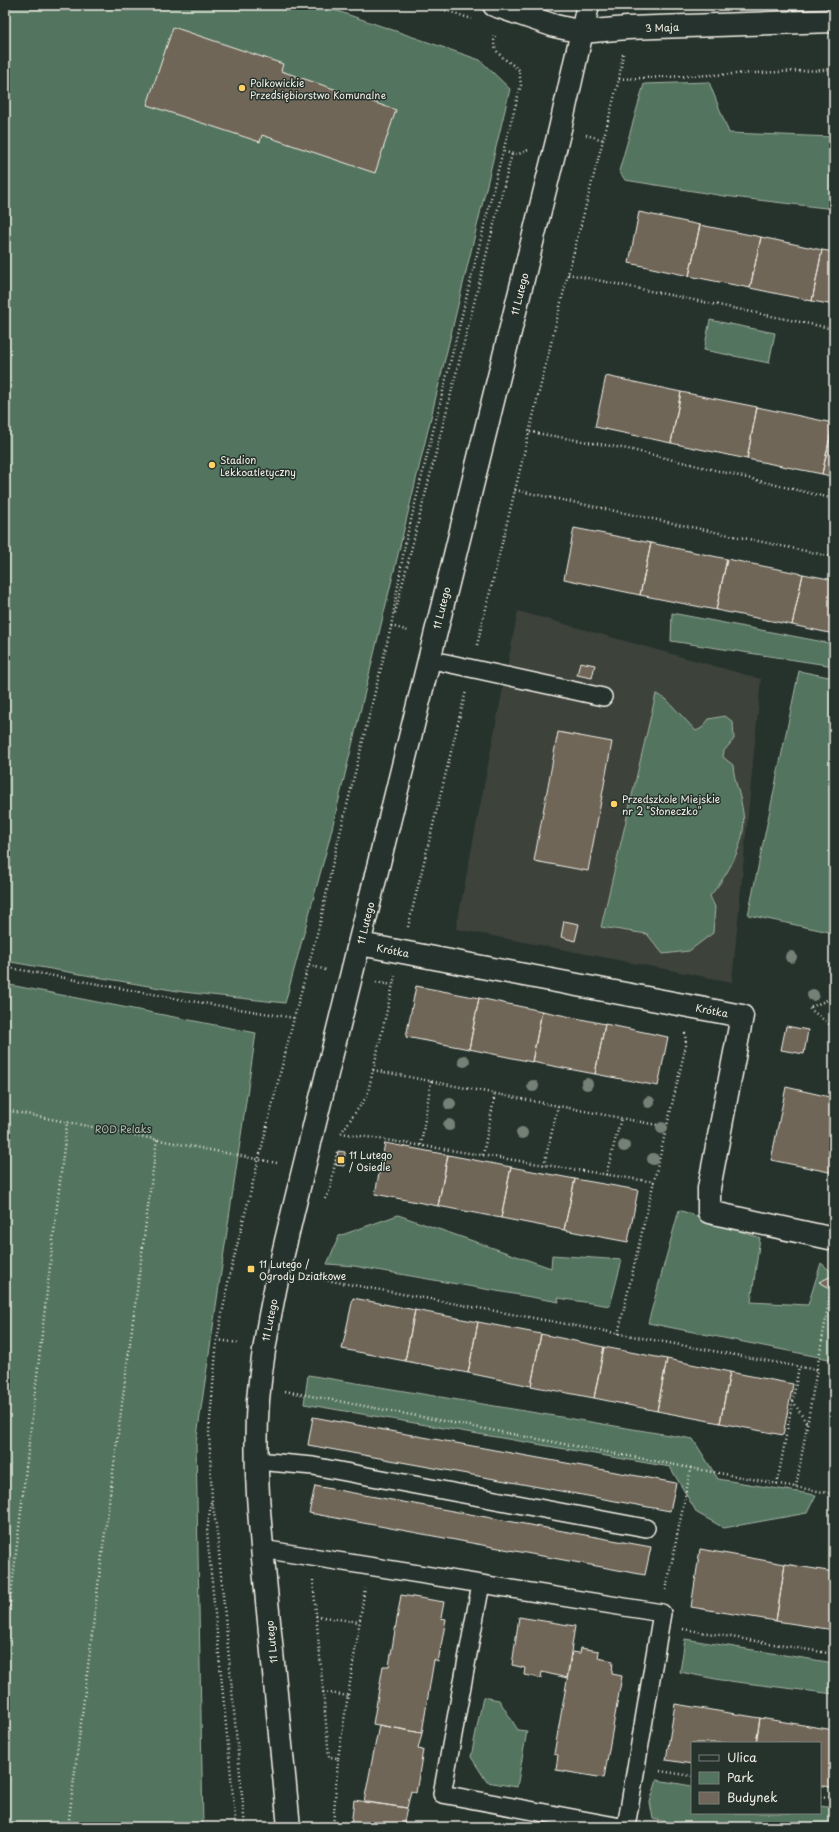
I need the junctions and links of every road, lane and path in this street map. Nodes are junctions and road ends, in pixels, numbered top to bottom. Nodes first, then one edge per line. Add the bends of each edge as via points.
1 (430, 5) edge
2 (588, 5) edge
3 (499, 7) edge
4 (475, 20) dead end
5 (834, 21) edge
6 (582, 32) junction
7 (834, 67) edge
8 (531, 146) dead end
9 (504, 152) junction
10 (512, 154) junction
11 (568, 274) junction
12 (834, 329) edge
13 (530, 432) junction
14 (515, 490) junction
15 (834, 499) edge
16 (834, 557) edge
17 (391, 627) junction
18 (434, 638) junction
19 (428, 659) junction
20 (471, 669) junction
21 (603, 697) dead end
22 (360, 944) junction
23 (402, 952) junction
24 (5, 967) edge
25 (403, 976) dead end
26 (834, 997) edge
27 (294, 1018) junction
28 (684, 1027) dead end
29 (834, 1028) edge
30 (373, 1070) junction
31 (431, 1081) junction
32 (495, 1094) junction
33 (558, 1106) junction
34 (5, 1110) edge
35 (621, 1118) junction
36 (67, 1122) junction
37 (667, 1127) junction
38 (341, 1133) junction
39 (157, 1139) junction
40 (339, 1140) dead end
41 (421, 1145) junction
42 (338, 1148) dead end
43 (483, 1155) junction
44 (260, 1159) junction
45 (544, 1165) junction
46 (304, 1168) junction
47 (606, 1175) junction
48 (654, 1182) junction
49 (323, 1202) dead end
50 (834, 1239) edge
51 (303, 1269) dead end
52 (834, 1273) edge
53 (618, 1334) junction
54 (799, 1367) junction
55 (817, 1370) junction
56 (281, 1390) dead end
57 (792, 1401) junction
58 (807, 1424) junction
59 (257, 1460) junction
60 (691, 1468) junction
61 (777, 1484) junction
62 (796, 1487) junction
63 (834, 1494) edge
64 (212, 1500) junction
65 (646, 1528) dead end
66 (262, 1549) junction
67 (290, 1553) junction
68 (368, 1566) junction
69 (481, 1584) junction
70 (316, 1616) junction
71 (660, 1619) junction
72 (359, 1622) junction
73 (5, 1646) edge
74 (834, 1654) edge
75 (323, 1692) junction
76 (348, 1696) junction
77 (338, 1758) junction
78 (636, 1767) junction
79 (691, 1776) edge
80 (821, 1797) edge
81 (834, 1799) edge
82 (68, 1827) edge
83 (236, 1827) edge
84 (245, 1827) edge
85 (289, 1827) edge
86 (333, 1827) edge
87 (621, 1827) edge
88 (626, 1827) edge

1 - 4 path
2 - 6 street, 11 Lutego
3 - 6 street, 3 Maja via 555,26
3 - 9 path via 494,42 500,56 519,70 521,85
5 - 6 street, 3 Maja via 627,28
6 - 18 street, 11 Lutego
7 - 11 path via 825,70 619,79
8 - 10 path via 529,150
9 - 10 path
9 - 17 path via 404,544
10 - 17 path
11 - 12 path
11 - 13 path
13 - 14 path
13 - 15 path via 628,449
14 - 16 path
14 - 18 path via 476,647
17 - 18 path
17 - 27 path via 321,919
18 - 19 street, 11 Lutego
19 - 20 lane
19 - 22 street, 11 Lutego
20 - 21 lane
20 - 23 path
22 - 23 street, Krótka
22 - 46 street, 11 Lutego
23 - 50 street, Krótka via 742,1016 709,1188 709,1212
24 - 27 path
25 - 30 path via 395,975
26 - 29 path via 809,1008
27 - 44 path
28 - 37 path via 686,1045
30 - 31 path
30 - 38 path via 367,1096
31 - 32 path
31 - 41 path
32 - 33 path
32 - 43 path
33 - 35 path
33 - 45 path
34 - 36 path
35 - 37 path
35 - 47 path
36 - 39 path
36 - 73 path
37 - 48 path
38 - 40 path
38 - 41 path
39 - 44 path
39 - 82 path via 98,1578
41 - 43 path
42 - 49 path via 330,1190
43 - 45 path
44 - 46 path
44 - 64 path via 229,1278 217,1340 209,1431
45 - 47 path
46 - 59 street, 11 Lutego via 264,1347 258,1402
47 - 48 path
48 - 53 path
51 - 53 path via 301,1276
52 - 55 path
53 - 54 path
54 - 55 path
54 - 57 path
55 - 58 path
56 - 60 path
57 - 58 path
57 - 61 path
58 - 62 path
59 - 65 lane via 314,1466
59 - 66 street, 11 Lutego
60 - 61 path
60 - 71 path
61 - 62 path
62 - 63 path
64 - 83 path via 207,1532
64 - 84 path
66 - 67 lane
66 - 85 street, 11 Lutego
67 - 68 lane
67 - 70 path via 312,1577
68 - 69 lane
68 - 72 path
69 - 71 lane
69 - 87 lane via 442,1794
70 - 72 path
70 - 75 path
71 - 74 path
71 - 78 lane
72 - 76 path
75 - 76 path
75 - 77 path via 328,1758
76 - 77 path
77 - 86 path
78 - 79 path
78 - 88 lane
80 - 81 path

